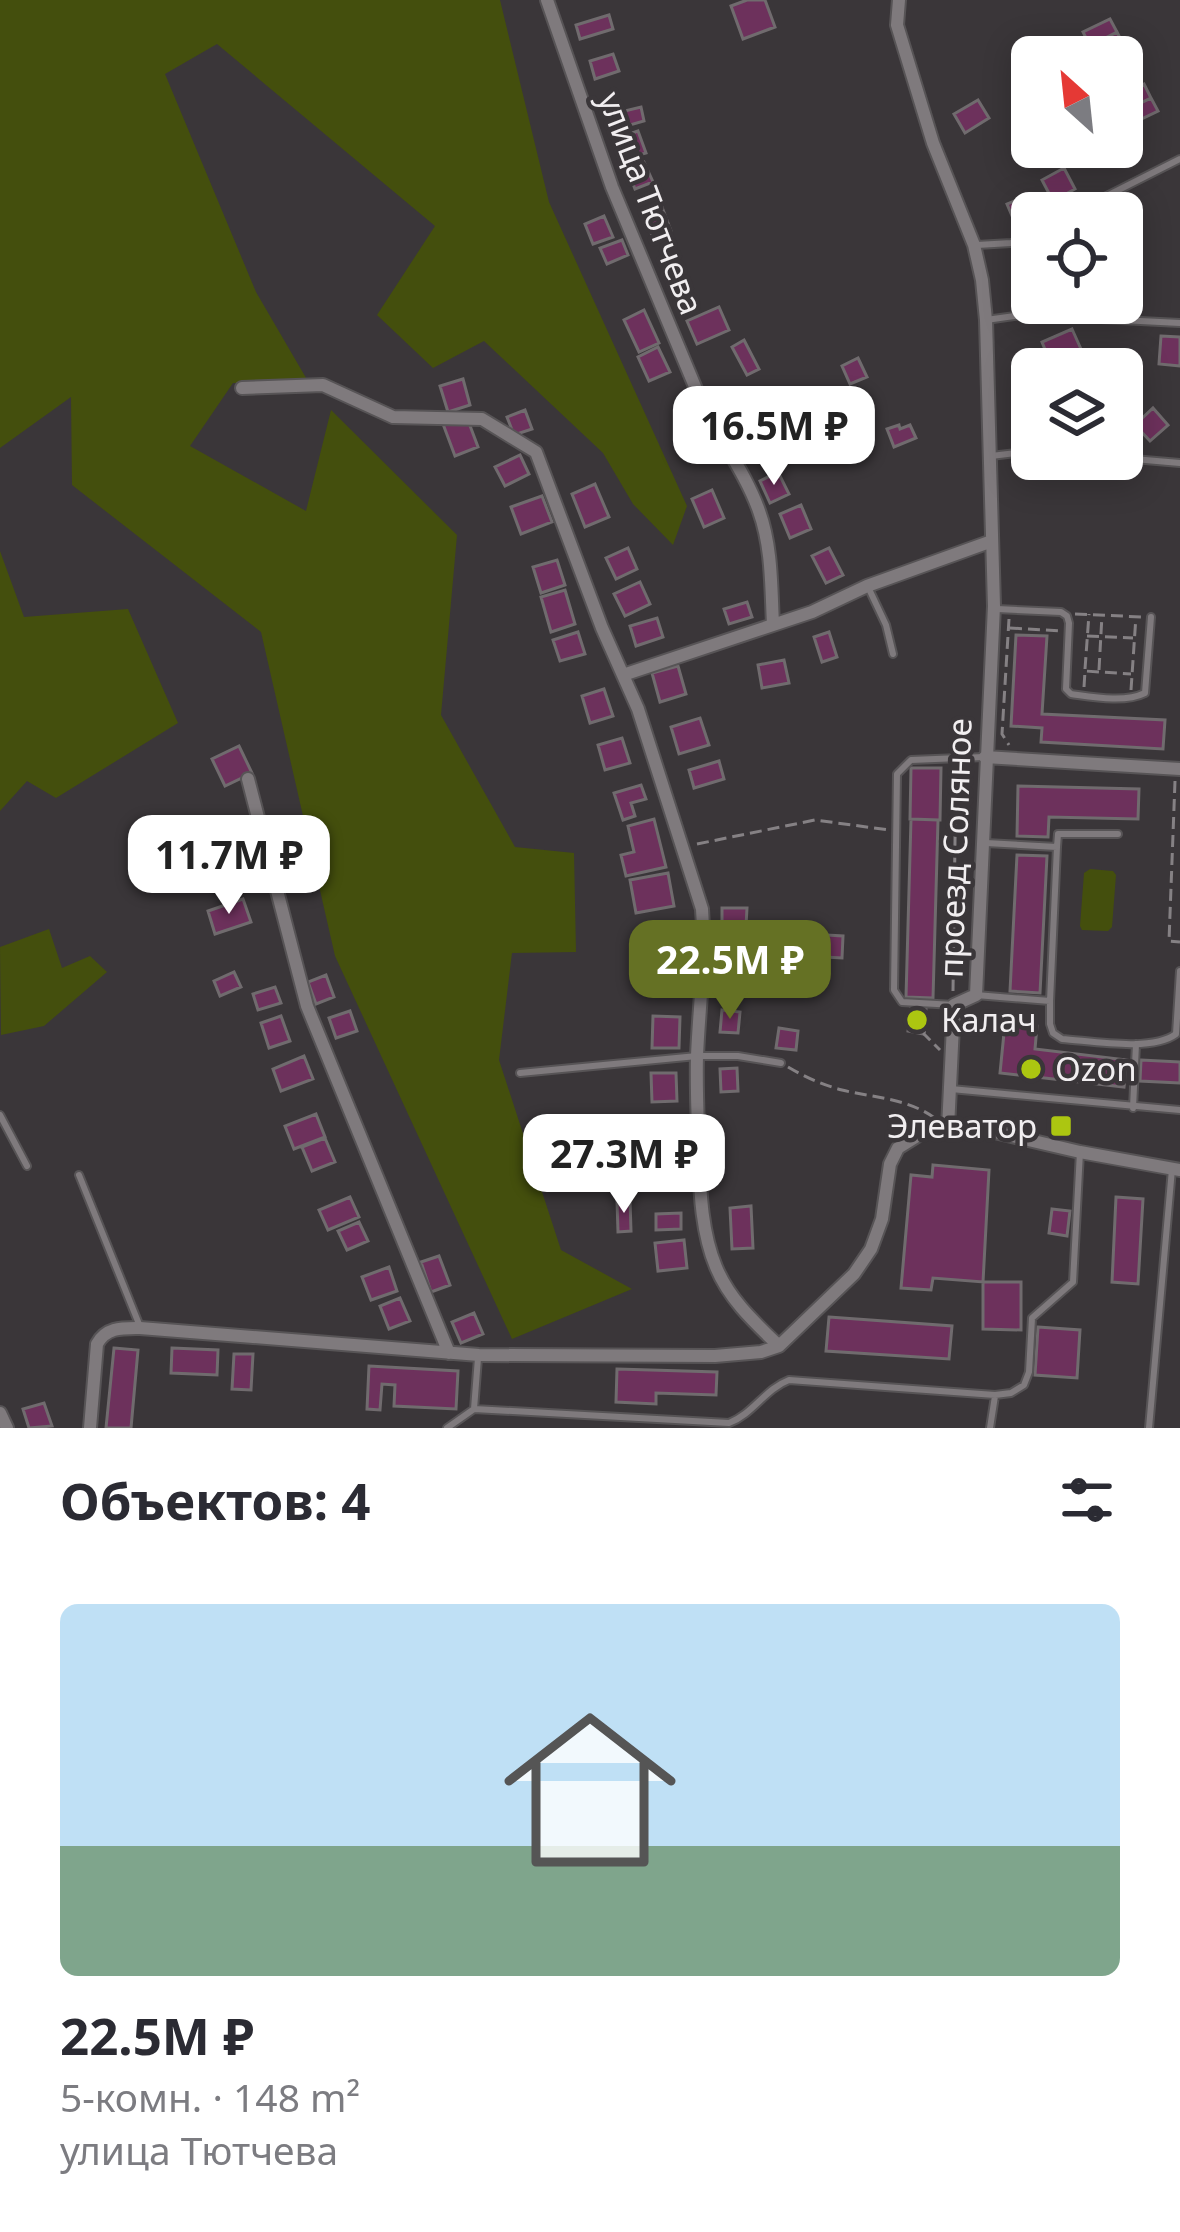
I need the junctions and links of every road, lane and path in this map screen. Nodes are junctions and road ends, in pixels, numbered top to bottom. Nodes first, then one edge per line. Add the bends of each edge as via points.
1 (547, 0) edge
2 (899, 0) edge
3 (1180, 158) edge
4 (1114, 192) edge
5 (1011, 243) edge
6 (974, 245) junction
7 (986, 320) junction
8 (1180, 323) edge
9 (242, 388) dead end
10 (1011, 454) edge
11 (991, 456) junction
12 (1143, 460) edge
13 (1180, 463) edge
14 (992, 541) junction
15 (867, 586) junction
16 (994, 609) junction
17 (1089, 614) junction
18 (1102, 614) junction
19 (1067, 616) junction
20 (1136, 616) junction
21 (1151, 617) joint
22 (773, 624) junction
23 (1008, 628) dead end
24 (1069, 632) junction
25 (1087, 636) junction
26 (1101, 637) junction
27 (1134, 638) junction
28 (893, 655) dead end
29 (1085, 671) junction
30 (1099, 672) junction
31 (1132, 674) junction
32 (623, 675) junction
33 (1084, 695) junction
34 (1131, 698) junction
35 (985, 757) junction
36 (956, 760) junction
37 (1180, 770) edge
38 (248, 779) dead end
39 (896, 831) junction
40 (1118, 834) dead end
41 (982, 843) junction
42 (684, 846) junction
43 (1057, 847) junction
44 (1180, 971) edge
45 (976, 994) junction
46 (1050, 1000) junction
47 (927, 1004) junction
48 (954, 1005) junction
49 (1136, 1044) junction
50 (697, 1056) junction
51 (950, 1060) junction
52 (782, 1063) joint
53 (520, 1072) dead end
54 (949, 1089) junction
55 (1132, 1108) junction
56 (1180, 1111) edge
57 (0, 1115) edge
58 (948, 1128) junction
59 (1080, 1152) junction
60 (27, 1166) dead end
61 (1176, 1169) edge
62 (79, 1175) dead end
63 (1168, 1208) junction
64 (1180, 1208) edge
65 (140, 1328) junction
66 (778, 1346) junction
67 (449, 1353) junction
68 (479, 1354) junction
69 (995, 1395) junction
70 (474, 1409) junction
71 (0, 1413) edge
72 (7, 1428) edge
73 (90, 1428) edge
74 (447, 1428) edge
75 (990, 1428) edge
76 (1149, 1428) edge

1 - 22 street, улица Тютчева via 629,230 700,401 761,516
2 - 6 street, проезд Соляное via 897,25 933,143
3 - 4 lane
5 - 6 lane
6 - 7 street, проезд Соляное
7 - 8 lane
7 - 11 street, проезд Соляное
9 - 32 street via 323,385 393,418 482,419 536,452
10 - 11 lane
11 - 14 street, проезд Соляное
12 - 13 lane
14 - 15 street
14 - 16 street, проезд Соляное
15 - 22 street
15 - 28 lane
16 - 19 lane
16 - 35 street, проезд Соляное
17 - 18 path
17 - 19 path
17 - 25 path
18 - 20 path
18 - 26 path
19 - 24 lane
20 - 21 path
20 - 27 path
21 - 34 lane via 1147,689
22 - 32 street
23 - 24 path
24 - 33 lane via 1066,688
25 - 26 path
25 - 29 path
26 - 27 path
26 - 30 path
27 - 31 path
29 - 30 path
29 - 33 path
30 - 31 path
31 - 34 path
32 - 42 street
33 - 34 lane
35 - 36 lane
35 - 37 street
35 - 41 street, проезд Соляное
36 - 39 lane via 910,760 897,774
36 - 48 path
38 - 67 street via 307,1006
39 - 42 path via 814,820
39 - 47 lane via 894,990 902,1002
40 - 43 lane via 1058,834
41 - 43 lane
41 - 45 street, проезд Соляное
42 - 50 street via 705,943
43 - 46 lane
44 - 49 lane via 1176,1034
45 - 46 lane
45 - 48 street, проезд Соляное
46 - 49 lane via 1053,1033 1062,1039
47 - 48 lane
47 - 51 path via 924,1034
48 - 51 street, проезд Соляное
49 - 55 lane
50 - 52 lane
50 - 53 lane
50 - 66 street via 707,1238 730,1293
51 - 54 street, проезд Соляное
52 - 58 path via 840,1090 906,1103
54 - 55 lane
54 - 58 street, проезд Соляное
55 - 56 lane
57 - 60 lane
58 - 59 street
58 - 66 street via 898,1148 871,1249
59 - 61 street
59 - 69 lane via 1073,1282 1033,1318 1024,1385
61 - 63 lane
62 - 65 lane
63 - 64 lane
63 - 76 lane
65 - 67 street
65 - 73 street via 108,1331 97,1344
66 - 68 street via 715,1356
67 - 68 street
68 - 70 lane
69 - 70 lane via 789,1380 729,1423
69 - 75 lane
70 - 74 lane
71 - 72 street

